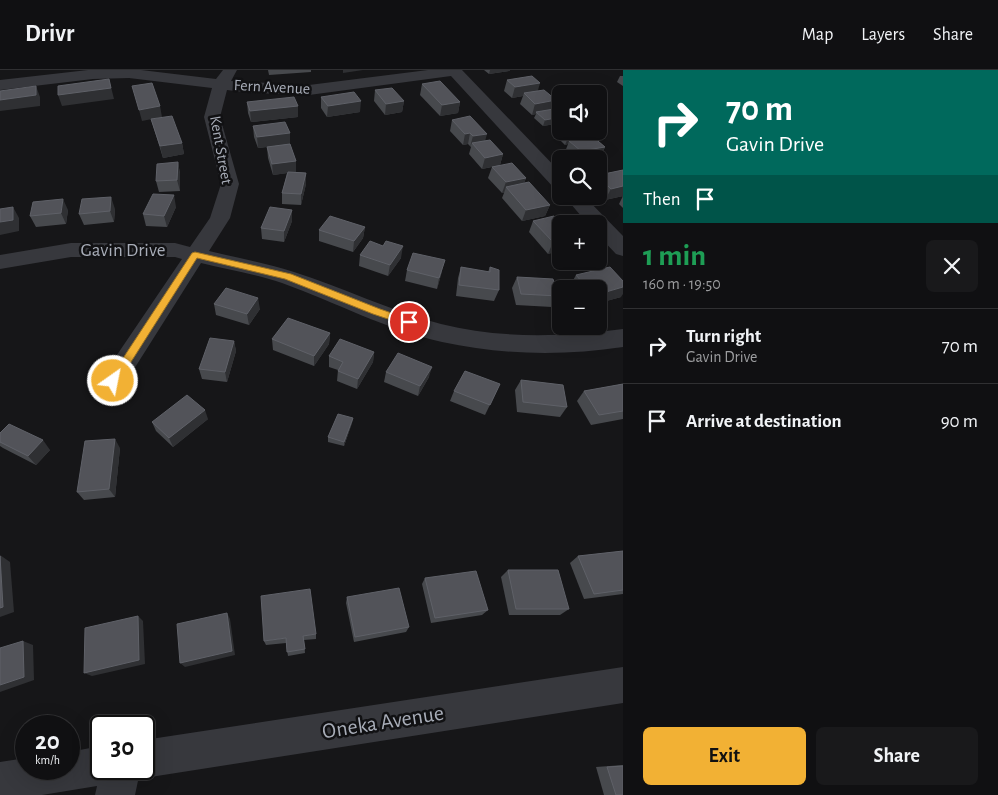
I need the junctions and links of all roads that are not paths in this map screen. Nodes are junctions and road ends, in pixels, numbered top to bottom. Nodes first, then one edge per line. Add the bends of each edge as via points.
1 (454, 70) edge
2 (225, 77) edge
3 (0, 85) edge
4 (552, 174) edge
5 (581, 205) edge
6 (623, 249) edge
7 (195, 255) junction
8 (0, 262) edge
9 (623, 338) edge
10 (113, 381) dead end
11 (623, 684) edge
12 (155, 757) edge
13 (90, 768) edge
14 (118, 780) edge
15 (0, 782) edge
16 (115, 795) edge

1 - 2 street, Fern Avenue via 309,90 251,88
1 - 4 street
2 - 3 street, Fern Avenue via 93,74
2 - 7 street, Kent Street via 212,117 230,184 220,218
5 - 6 street
7 - 8 street, Gavin Drive via 174,250 71,250
7 - 9 street, Gavin Drive via 287,276 376,312 450,334 491,342 580,344
7 - 10 street, Kent Street
11 - 12 street, Oneka Avenue
13 - 15 street
14 - 16 street

